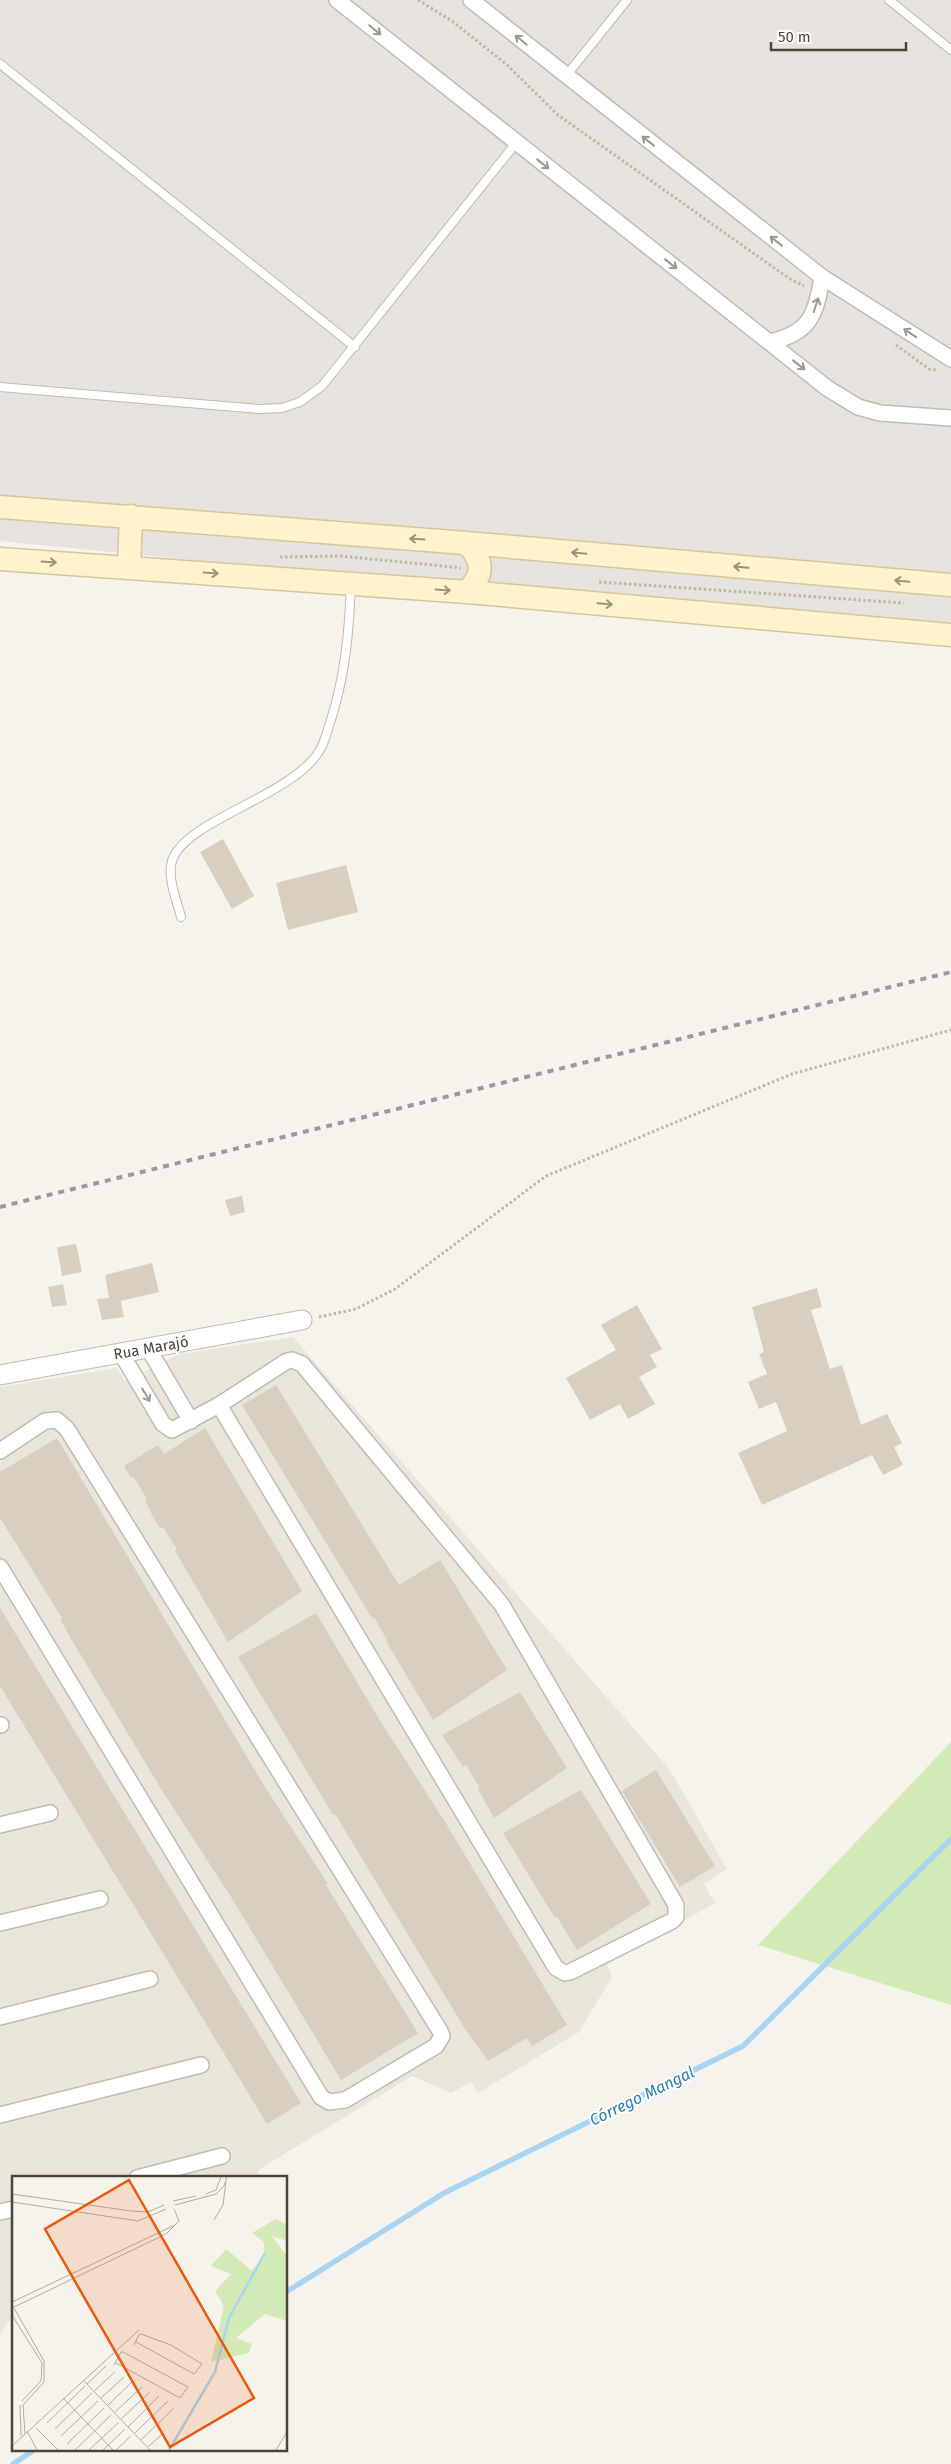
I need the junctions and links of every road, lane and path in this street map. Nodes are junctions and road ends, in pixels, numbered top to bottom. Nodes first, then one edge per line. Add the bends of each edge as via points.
1 (337, 0) edge
2 (418, 0) edge
3 (471, 0) edge
4 (627, 0) edge
5 (889, 0) edge
6 (951, 50) edge
7 (0, 64) edge
8 (566, 76) junction
9 (516, 143) junction
10 (822, 277) junction
11 (819, 294) junction
12 (770, 342) junction
13 (890, 342) dead end
14 (355, 347) junction
15 (947, 365) edge
16 (0, 387) edge
17 (951, 418) edge
18 (0, 506) edge
19 (131, 516) junction
20 (466, 543) junction
21 (0, 559) edge
22 (129, 568) junction
23 (352, 583) junction
24 (951, 585) edge
25 (467, 592) junction
26 (951, 635) edge
27 (181, 917) dead end
28 (951, 1030) edge
29 (308, 1319) joint
30 (148, 1348) junction
31 (121, 1353) junction
32 (0, 1375) edge
33 (219, 1405) junction
34 (191, 1421) junction
35 (0, 1451) edge
36 (0, 1567) edge
37 (50, 1813) dead end
38 (0, 1825) edge
39 (100, 1899) dead end
40 (0, 1923) edge
41 (150, 1979) dead end
42 (0, 2017) edge
43 (201, 2065) dead end
44 (0, 2114) edge
45 (222, 2156) dead end
46 (145, 2176) edge

1 -> 9 street
2 - 11 path via 452,21 506,64 558,115 790,279
8 -> 3 street
4 - 8 lane
5 - 6 lane
7 - 14 lane
10 -> 8 street
9 -> 12 street
9 - 14 lane
10 - 11 street
15 -> 10 street
12 -> 11 street via 791,338 801,329 813,315
12 -> 17 street via 827,388 858,407 880,414
13 - 15 path via 929,368
14 - 16 lane via 322,386 300,402 282,408
18 - 19 main road
20 -> 19 main road
19 - 22 main road
24 -> 20 main road
20 - 25 main road via 478,556 481,571
21 -> 22 main road
22 -> 23 main road
23 -> 25 main road
23 - 27 lane via 348,646 334,712 321,748 307,766 286,782 202,831 179,849 172,862 172,877
25 -> 26 main road
28 - 29 path via 792,1074 546,1176 395,1289 356,1309
29 - 30 street, Rua Marajó
30 - 31 street, Rua Marajó
30 - 34 street
31 - 32 street, Rua Marajó
31 -> 34 street via 167,1428 172,1430
33 - 33 street via 287,1362 292,1360 302,1364 502,1605 676,1905 676,1917 672,1921 570,1972 556,1968
33 - 34 street
35 - 36 street via 45,1421 57,1420 67,1429 440,2031 442,2036 436,2046 346,2100 328,2102 321,2097
37 - 38 street
39 - 40 street
41 - 42 street
43 - 44 street
45 - 46 street

